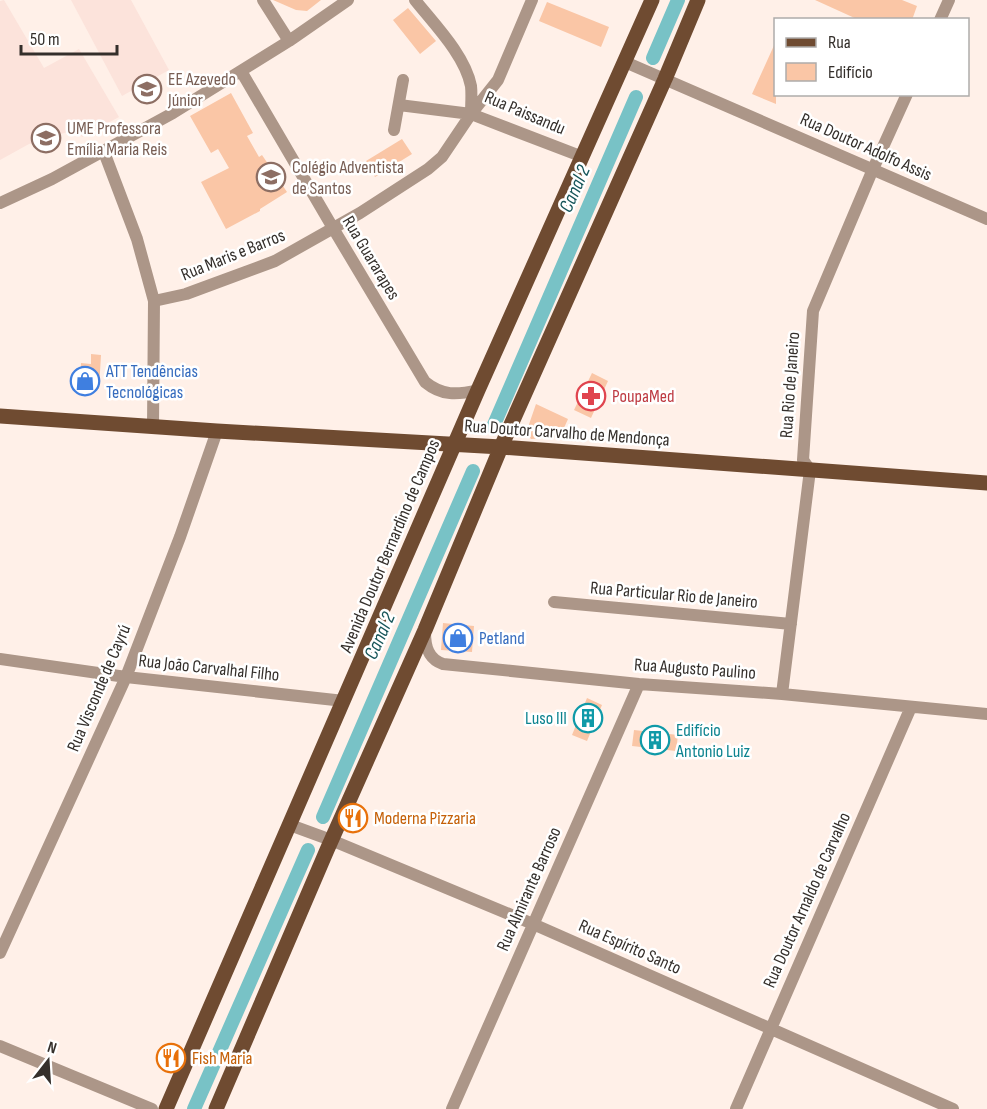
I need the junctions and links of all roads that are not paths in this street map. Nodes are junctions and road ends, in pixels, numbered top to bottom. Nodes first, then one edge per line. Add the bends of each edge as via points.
1 (263, 0) edge
2 (348, 0) edge
3 (415, 0) edge
4 (532, 0) edge
5 (652, 0) edge
6 (698, 0) edge
7 (949, 0) edge
8 (941, 18) edge
9 (289, 41) junction
10 (625, 62) junction
11 (241, 72) junction
12 (665, 79) junction
13 (403, 80) dead end
14 (906, 96) edge
15 (399, 105) junction
16 (471, 114) junction
17 (394, 130) dead end
18 (104, 152) junction
19 (583, 156) junction
20 (873, 169) junction
21 (0, 203) edge
22 (987, 219) edge
23 (333, 228) junction
24 (154, 301) junction
25 (478, 390) junction
26 (0, 416) edge
27 (153, 427) junction
28 (217, 431) junction
29 (455, 445) junction
30 (501, 447) junction
31 (810, 470) junction
32 (987, 483) edge
33 (554, 602) dead end
34 (791, 624) junction
35 (425, 630) junction
36 (0, 659) edge
37 (126, 677) junction
38 (639, 684) junction
39 (782, 694) junction
40 (344, 701) junction
41 (911, 706) junction
42 (987, 714) edge
43 (290, 825) junction
44 (332, 840) junction
45 (533, 924) junction
46 (0, 953) edge
47 (771, 1029) junction
48 (0, 1046) edge
49 (152, 1109) edge
50 (166, 1109) edge
51 (216, 1109) edge
52 (452, 1109) edge
53 (736, 1109) edge
54 (953, 1109) edge

1 - 9 street
2 - 9 street
3 - 16 street, Rua Paissandu via 465,69 471,89
4 - 16 street, Rua Maris e Barros via 498,80
5 - 10 main road, Avenida Doutor Bernardino de Campos
6 - 12 main road
7 - 8 street
9 - 11 street
10 - 12 street, Rua Doutor Adolfo Assis
10 - 19 main road, Avenida Doutor Bernardino de Campos
11 - 18 street
11 - 23 street, Rua Guararapes
12 - 20 street, Rua Doutor Adolfo Assis
12 - 30 main road
13 - 15 street
14 - 20 street, Rua Rio de Janeiro
15 - 16 street
15 - 17 street
16 - 19 street, Rua Paissandu
16 - 23 street, Rua Maris e Barros via 442,157 428,169
18 - 21 street
18 - 24 street via 137,239
19 - 25 main road, Avenida Doutor Bernardino de Campos
20 - 22 street, Rua Doutor Adolfo Assis
20 - 31 street, Rua Rio de Janeiro via 813,311 803,460
23 - 24 street, Rua Maris e Barros via 276,261 186,294
23 - 25 street, Rua Guararapes via 425,382 440,392 453,394
24 - 27 street
25 - 29 main road, Avenida Doutor Bernardino de Campos
26 - 27 main road, Rua Doutor Carvalho de Mendonça
27 - 28 main road, Rua Doutor Carvalho de Mendonça
28 - 29 main road, Rua Doutor Carvalho de Mendonça
28 - 37 street, Rua Visconde de Cayrú
29 - 30 main road, Rua Doutor Carvalho de Mendonça
29 - 40 main road, Avenida Doutor Bernardino de Campos
30 - 31 main road, Rua Doutor Carvalho de Mendonça
30 - 35 main road
31 - 32 main road, Rua Doutor Carvalho de Mendonça
31 - 34 street, Rua Rio de Janeiro
33 - 34 street, Rua Particular Rio de Janeiro
34 - 39 street, Rua Rio de Janeiro
35 - 38 street, Rua Augusto Paulino via 427,650 443,664
35 - 44 main road
36 - 37 street, Rua João Carvalhal Filho
37 - 40 street, Rua João Carvalhal Filho
37 - 46 street, Rua Visconde de Cayrú
38 - 39 street, Rua Augusto Paulino
38 - 45 street, Rua Almirante Barroso
39 - 41 street, Rua Augusto Paulino
40 - 43 main road, Avenida Doutor Bernardino de Campos
41 - 42 street, Rua Augusto Paulino
41 - 47 street, Rua Doutor Arnaldo de Carvalho
43 - 44 street, Rua Espírito Santo
43 - 50 main road, Avenida Doutor Bernardino de Campos
44 - 45 street, Rua Espírito Santo
44 - 51 main road
45 - 47 street, Rua Espírito Santo
45 - 52 street, Rua Almirante Barroso
47 - 53 street, Rua Doutor Arnaldo de Carvalho
47 - 54 street, Rua Espírito Santo
48 - 49 street

